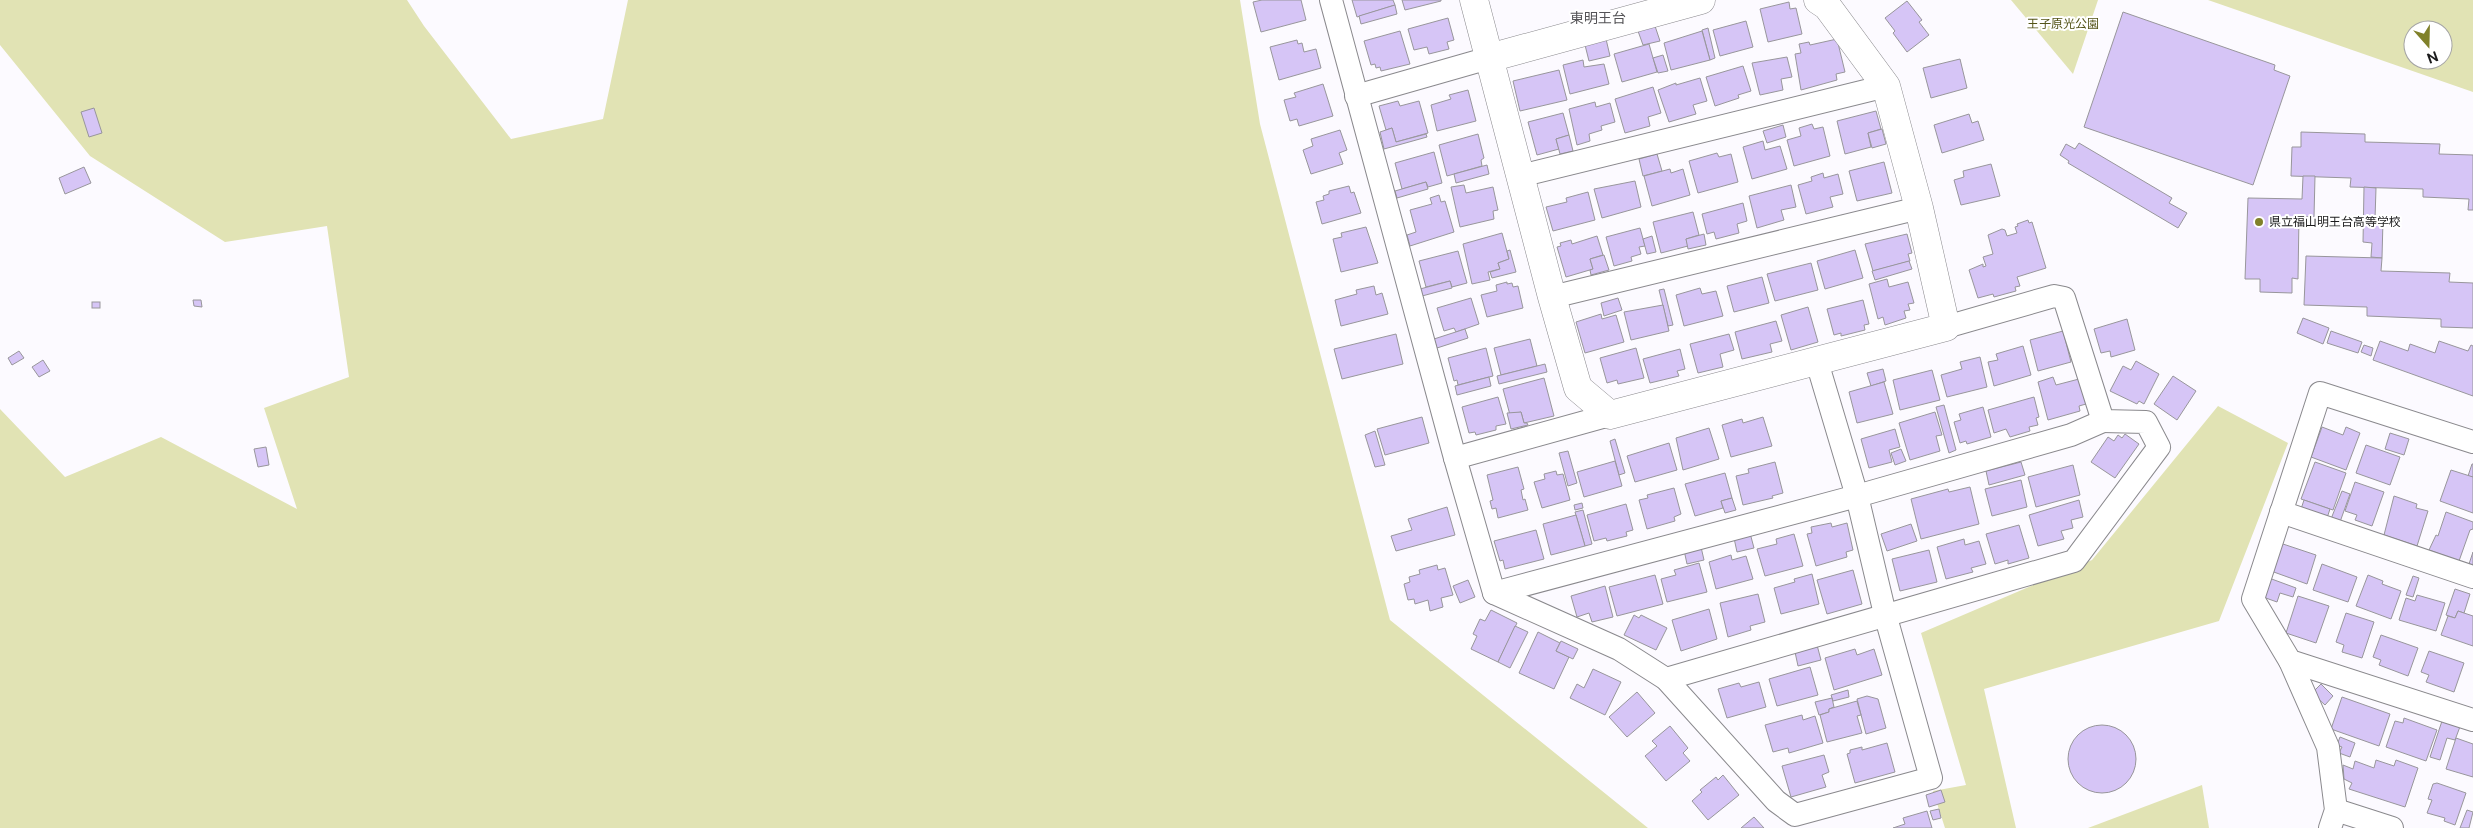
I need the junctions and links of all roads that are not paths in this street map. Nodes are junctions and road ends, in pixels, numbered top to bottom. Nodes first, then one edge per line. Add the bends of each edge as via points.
1 (1331, 0) edge
2 (1474, 0) edge
3 (1701, 0) edge
4 (1818, 0) edge
5 (1666, 4) edge
6 (1489, 58) junction
7 (1886, 86) junction
8 (1356, 96) junction
9 (1520, 176) junction
10 (1919, 208) junction
11 (1552, 297) junction
12 (1946, 327) junction
13 (1817, 362) junction
14 (1610, 415) junction
15 (2103, 420) junction
16 (2473, 442) edge
17 (1455, 458) junction
18 (1857, 496) junction
19 (2281, 512) junction
20 (2473, 577) edge
21 (1494, 593) junction
22 (1885, 614) junction
23 (2290, 662) junction
24 (1666, 679) junction
25 (2473, 720) edge
26 (2333, 819) edge
27 (2392, 828) edge

1 - 8 street
2 - 6 street
3 - 5 street
4 - 7 street via 1827,6
5 - 6 street
6 - 8 street
6 - 9 street
7 - 9 street
7 - 10 street
8 - 17 street
9 - 11 street
10 - 11 street
10 - 12 street
11 - 14 street via 1578,388
12 - 13 street
12 - 15 street via 2054,296 2064,298
13 - 14 street
13 - 18 street
14 - 17 street
15 - 18 street via 2071,435
15 - 22 street via 2146,422 2159,447 2074,561
16 - 19 street via 2320,393
17 - 21 street
18 - 21 street
18 - 22 street
19 - 20 street
19 - 23 street via 2253,599
21 - 24 street via 1619,650
22 - 24 street
22 - 24 street via 1931,778 1795,815 1776,801
23 - 25 street
23 - 26 street via 2328,747
26 - 27 street

